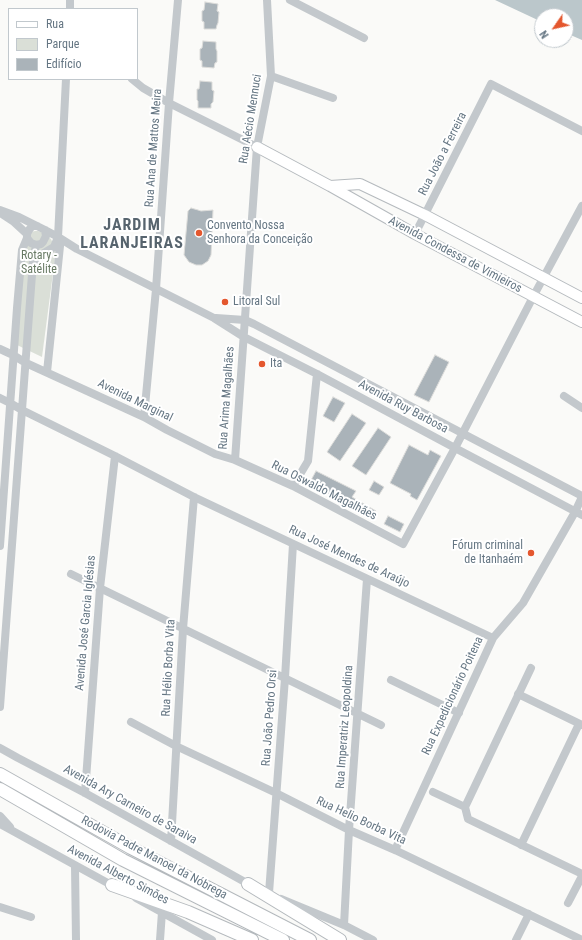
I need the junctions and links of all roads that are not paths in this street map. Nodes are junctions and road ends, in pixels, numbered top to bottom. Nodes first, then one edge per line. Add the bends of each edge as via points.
1 (178, 0) edge
2 (267, 0) edge
3 (290, 0) edge
4 (364, 38) dead end
5 (271, 76) junction
6 (66, 80) edge
7 (133, 80) edge
8 (333, 98) dead end
9 (169, 102) junction
10 (582, 131) edge
11 (257, 147) junction
12 (330, 186) junction
13 (0, 211) edge
14 (581, 211) edge
15 (425, 215) junction
16 (37, 226) junction
17 (44, 230) junction
18 (415, 234) junction
19 (27, 236) junction
20 (58, 237) junction
21 (38, 244) junction
22 (57, 247) junction
23 (77, 249) junction
24 (33, 267) junction
25 (544, 278) junction
26 (156, 290) junction
27 (533, 297) junction
28 (582, 298) edge
29 (214, 318) junction
30 (245, 320) junction
31 (582, 322) edge
32 (244, 337) junction
33 (0, 348) edge
34 (13, 355) junction
35 (26, 363) junction
36 (47, 372) junction
37 (317, 374) junction
38 (564, 396) dead end
39 (0, 398) edge
40 (10, 402) junction
41 (582, 408) edge
42 (22, 410) junction
43 (144, 417) junction
44 (8, 428) junction
45 (21, 429) junction
46 (463, 433) junction
47 (455, 448) junction
48 (115, 456) junction
49 (235, 460) junction
50 (292, 486) junction
51 (582, 496) edge
52 (194, 497) junction
53 (579, 513) edge
54 (293, 544) junction
55 (0, 546) edge
56 (71, 574) dead end
57 (366, 579) junction
58 (100, 588) junction
59 (183, 629) junction
60 (493, 638) junction
61 (531, 668) dead end
62 (285, 678) junction
63 (391, 680) dead end
64 (518, 694) junction
65 (0, 707) edge
66 (459, 712) junction
67 (358, 714) junction
68 (131, 722) dead end
69 (581, 724) edge
70 (381, 725) dead end
71 (176, 746) junction
72 (0, 748) edge
73 (0, 774) edge
74 (0, 789) edge
75 (433, 792) dead end
76 (85, 793) junction
77 (276, 793) junction
78 (465, 807) junction
79 (0, 816) edge
80 (0, 824) edge
81 (13, 830) junction
82 (349, 830) junction
83 (171, 842) junction
84 (520, 844) junction
85 (395, 850) junction
86 (76, 866) junction
87 (582, 875) edge
88 (248, 884) junction
89 (112, 885) junction
90 (269, 894) junction
91 (568, 903) dead end
92 (0, 907) edge
93 (162, 912) junction
94 (529, 914) junction
95 (31, 916) dead end
96 (344, 925) junction
97 (76, 940) edge
98 (160, 940) edge
99 (212, 940) edge
100 (252, 940) edge
101 (284, 940) edge
102 (310, 940) edge
103 (340, 940) edge
104 (373, 940) edge
105 (516, 940) edge
106 (582, 940) edge

1 - 9 street, Rua Ana de Mattos Meira
2 - 5 street, Rua Aécio Mennuci
3 - 4 street
5 - 8 street
5 - 11 street, Rua Aécio Mennuci
6 - 20 street
7 - 9 street, Avenida Condessa de Vimieiros
9 - 11 street, Avenida Condessa de Vimieiros
9 - 26 street, Rua Ana de Mattos Meira
10 - 15 street, Rua João a Ferreira via 492,84
11 - 12 main road, Avenida Condessa de Vimieiros
11 - 30 street, Rua Aécio Mennuci
12 - 15 main road, Avenida Condessa de Vimieiros via 360,184
12 - 18 main road, Avenida Condessa de Vimieiros
13 - 16 street, Avenida Ruy Barbosa
13 - 19 street, Avenida Ruy Barbosa
14 - 25 street
15 - 18 street, Rua João a Ferreira
15 - 25 main road, Avenida Condessa de Vimieiros
16 - 17 street, Avenida Ruy Barbosa
16 - 19 street via 32,226
17 - 20 street, Avenida Ruy Barbosa
17 - 21 street via 45,240
18 - 27 main road, Avenida Condessa de Vimieiros
19 - 21 street, Avenida Ruy Barbosa via 30,243
19 - 34 street via 22,250
20 - 22 street
20 - 23 street, Avenida Ruy Barbosa
21 - 22 street, Avenida Ruy Barbosa
21 - 24 street
22 - 23 street, Avenida Ruy Barbosa
22 - 24 street via 44,253
22 - 36 street
23 - 26 street, Avenida Ruy Barbosa
24 - 35 street
25 - 27 street
25 - 28 main road, Avenida Condessa de Vimieiros
26 - 29 street, Avenida Ruy Barbosa
26 - 43 street, Rua Ana de Mattos Meira
27 - 31 main road, Avenida Condessa de Vimieiros
27 - 46 street
29 - 30 street, Avenida Ruy Barbosa
29 - 32 street, Avenida Ruy Barbosa
30 - 32 street, Rua Aécio Mennuci
30 - 46 street, Avenida Ruy Barbosa
32 - 37 street, Avenida Ruy Barbosa
32 - 49 street, Rua Arima Magalhães
33 - 34 street, Avenida Marginal
34 - 35 street, Avenida Marginal
34 - 40 street
35 - 36 street, Avenida Marginal
35 - 42 street
36 - 43 street, Avenida Marginal
37 - 47 street, Avenida Ruy Barbosa
37 - 50 street via 308,461
38 - 41 street
39 - 40 street
40 - 42 street
40 - 44 street
42 - 45 street
42 - 48 street
43 - 49 street, Avenida Marginal via 215,454
44 - 45 street
44 - 55 street
45 - 65 street
46 - 47 street
46 - 51 street, Avenida Ruy Barbosa
47 - 50 street, Rua Oswaldo Magalhães via 403,544
47 - 53 street, Avenida Ruy Barbosa
48 - 52 street, Rua José Mendes de Araújo
48 - 58 street, Avenida José Garcia Iglésias
49 - 50 street, Rua Oswaldo Magalhães
51 - 53 street, Rua Expedicionário Poitena
52 - 54 street, Rua José Mendes de Araújo
52 - 59 street, Rua Hélio Borba Vita
53 - 60 street, Rua Expedicionário Poitena via 523,603
54 - 57 street, Rua José Mendes de Araújo
54 - 62 street, Rua João Pedro Orsi
56 - 58 street
57 - 60 street, Rua José Mendes de Araújo
57 - 67 street, Rua Imperatriz Leopoldina
58 - 59 street
58 - 76 street, Avenida José Garcia Iglésias
59 - 62 street
59 - 71 street, Rua Hélio Borba Vita
60 - 66 street, Rua Expedicionário Poitena
61 - 64 street
62 - 67 street
62 - 77 street, Rua João Pedro Orsi
63 - 66 street
64 - 69 street
64 - 78 street
66 - 85 street, Rua Expedicionário Poitena
67 - 70 street
67 - 82 street, Rua Imperatriz Leopoldina
68 - 71 street, Rua Helio Borba Vita
69 - 84 street
71 - 77 street, Rua Helio Borba Vita
71 - 83 street, Rua Hélio Borba Vita
72 - 76 street, Avenida Ary Carneiro de Saraiva
73 - 102 highway, Rodovia Padre Manoel da Nóbrega via 131,848
74 - 101 highway, Rodovia Padre Manoel da Nóbrega via 123,860
75 - 78 street
76 - 83 street, Avenida Ary Carneiro de Saraiva
77 - 82 street, Rua Helio Borba Vita
77 - 90 street, Rua João Pedro Orsi
78 - 84 street via 468,819
79 - 81 street, Avenida Alberto Simões
80 - 81 street, Avenida Alberto Simões
81 - 86 street, Avenida Alberto Simões
82 - 85 street, Rua Helio Borba Vita
82 - 96 street, Rua Imperatriz Leopoldina
83 - 88 street, Avenida Ary Carneiro de Saraiva
84 - 87 street
85 - 94 street, Rua Helio Borba Vita
86 - 89 street, Avenida Alberto Simões
86 - 97 street
87 - 91 street
88 - 90 street, Avenida Ary Carneiro de Saraiva
88 - 103 highway
89 - 93 street, Avenida Alberto Simões
89 - 100 highway via 188,912
90 - 96 street, Avenida Ary Carneiro de Saraiva
92 - 95 street
93 - 98 street
93 - 99 street, Avenida Alberto Simões
94 - 105 street
94 - 106 street, Rua Helio Borba Vita
96 - 104 street, Avenida Ary Carneiro de Saraiva

